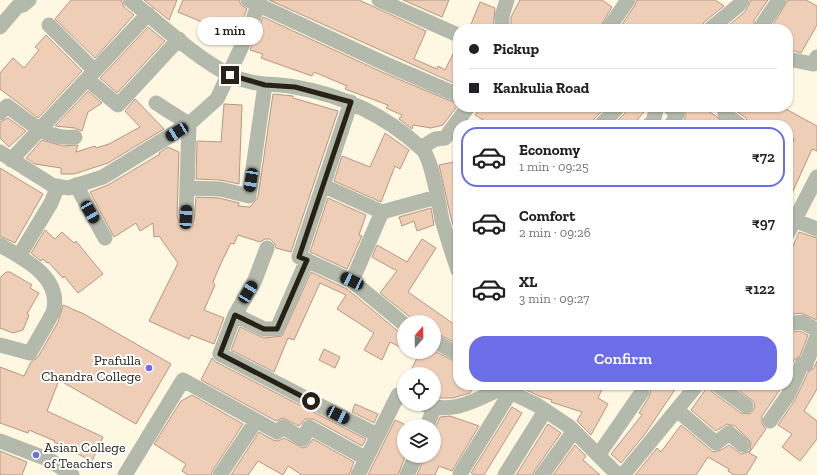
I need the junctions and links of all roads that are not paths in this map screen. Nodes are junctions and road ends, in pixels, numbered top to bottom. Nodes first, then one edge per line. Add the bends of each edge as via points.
1 (130, 0) edge
2 (379, 0) edge
3 (507, 0) edge
4 (628, 0) edge
5 (742, 0) edge
6 (779, 0) edge
7 (18, 2) edge
8 (255, 2) edge
9 (148, 14) junction
10 (502, 24) edge
11 (611, 24) edge
12 (716, 24) edge
13 (763, 24) edge
14 (49, 26) dead end
15 (0, 27) edge
16 (453, 33) edge
17 (179, 39) junction
18 (817, 57) edge
19 (793, 60) edge
20 (90, 74) junction
21 (230, 75) junction
22 (265, 85) junction
23 (453, 93) edge
24 (351, 102) junction
25 (156, 103) dead end
26 (613, 112) edge
27 (0, 113) edge
28 (606, 120) edge
29 (189, 124) junction
30 (453, 127) edge
31 (39, 129) junction
32 (75, 137) dead end
33 (421, 148) junction
34 (6, 156) edge
35 (817, 177) edge
36 (76, 185) junction
37 (58, 186) junction
38 (324, 186) junction
39 (187, 188) junction
40 (437, 197) junction
41 (382, 212) junction
42 (186, 217) dead end
43 (793, 222) edge
44 (793, 228) edge
45 (817, 229) edge
46 (105, 238) dead end
47 (0, 245) edge
48 (267, 248) dead end
49 (453, 253) edge
50 (19, 256) junction
51 (307, 260) junction
52 (352, 281) junction
53 (235, 315) junction
54 (397, 318) edge
55 (793, 323) edge
56 (817, 330) edge
57 (817, 336) edge
58 (441, 345) edge
59 (0, 346) edge
60 (453, 351) edge
61 (793, 384) edge
62 (500, 390) edge
63 (504, 390) edge
64 (508, 390) edge
65 (693, 390) edge
66 (724, 390) edge
67 (790, 390) edge
68 (642, 392) dead end
69 (397, 397) edge
70 (441, 406) edge
71 (746, 406) dead end
72 (677, 410) junction
73 (545, 411) junction
74 (770, 420) dead end
75 (256, 421) junction
76 (574, 431) junction
77 (377, 435) junction
78 (0, 440) edge
79 (743, 445) dead end
80 (599, 454) junction
81 (365, 458) junction
82 (413, 463) edge
83 (53, 469) edge
84 (460, 474) edge
85 (72, 475) edge
86 (125, 475) edge
87 (220, 475) edge
88 (358, 475) edge
89 (407, 475) edge
90 (505, 475) edge
91 (542, 475) edge
92 (618, 475) edge
93 (623, 475) edge

1 - 9 street
2 - 16 street
3 - 10 street
4 - 11 street
5 - 12 street
6 - 13 street
7 - 15 street
8 - 21 street
8 - 23 street
9 - 17 street
9 - 20 street
14 - 20 street
17 - 20 street via 118,105
17 - 21 street via 208,62
18 - 19 street via 813,64
20 - 31 street
21 - 22 street
21 - 29 street via 217,99
22 - 24 street via 295,87
22 - 39 street via 249,196 220,189
24 - 33 street via 392,126
24 - 38 street
25 - 29 street
26 - 28 street
27 - 31 street via 7,106
29 - 36 street via 103,177
29 - 39 street
30 - 33 street via 445,138 435,139
31 - 32 street via 62,138
31 - 34 street
33 - 40 street via 428,159
34 - 37 street
35 - 43 street
36 - 37 street via 68,188
36 - 46 street
37 - 50 street via 51,203
38 - 41 street
38 - 51 street via 299,257
39 - 42 street
40 - 41 street
40 - 49 street
41 - 52 street
44 - 45 street
47 - 50 street
48 - 53 street via 255,280
50 - 59 street via 46,276 54,291 54,310 30,353
51 - 52 street
51 - 53 street via 277,329 264,329
52 - 54 street
53 - 77 street via 220,354
55 - 56 street via 802,322
57 - 61 street via 806,364 802,364
58 - 60 street
62 - 70 street via 459,407
63 - 84 street
64 - 73 street
65 - 72 street
66 - 71 street
67 - 74 street
68 - 80 street
69 - 77 street
72 - 79 street via 716,443 729,433
72 - 93 street
73 - 76 street
73 - 90 street
75 - 81 street via 277,432 283,427 303,439 309,427
75 - 86 street via 183,380
75 - 87 street
76 - 80 street
76 - 91 street
77 - 81 street
78 - 83 street
80 - 92 street
81 - 88 street
82 - 89 street
83 - 85 street

